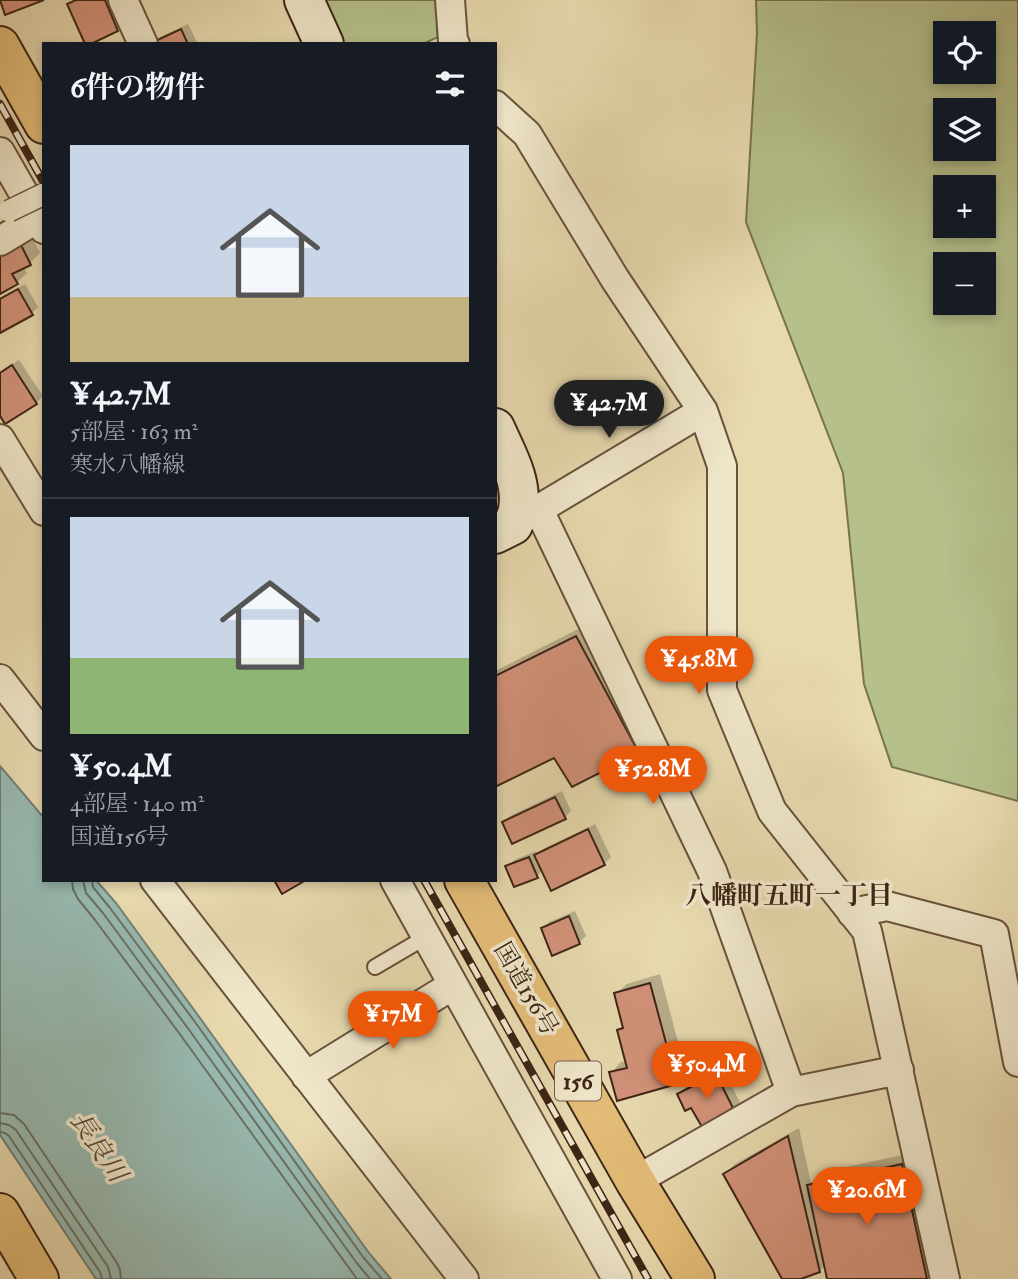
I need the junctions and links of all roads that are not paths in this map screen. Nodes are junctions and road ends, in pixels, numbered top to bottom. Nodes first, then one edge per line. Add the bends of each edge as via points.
1 (123, 0) edge
2 (304, 0) edge
3 (450, 0) edge
4 (142, 42) edge
5 (323, 42) edge
6 (454, 42) edge
7 (0, 46) edge
8 (497, 107) edge
9 (42, 120) edge
10 (0, 152) edge
11 (9, 211) dead end
12 (42, 214) edge
13 (0, 241) edge
14 (704, 411) junction
15 (497, 432) edge
16 (0, 439) edge
17 (42, 508) edge
18 (516, 523) edge
19 (0, 680) edge
20 (42, 733) edge
21 (157, 882) edge
22 (396, 882) edge
23 (465, 882) edge
24 (852, 913) junction
25 (426, 937) junction
26 (374, 967) dead end
27 (453, 985) junction
28 (1018, 1062) edge
29 (899, 1070) junction
30 (306, 1076) junction
31 (791, 1092) junction
32 (635, 1181) junction
33 (0, 1213) edge
34 (39, 1279) edge
35 (464, 1279) edge
36 (617, 1279) edge
37 (695, 1279) edge
38 (945, 1279) edge

1 - 4 street
2 - 5 main road
3 - 6 street
7 - 9 main road
8 - 14 street via 527,134 615,279
10 - 12 street
11 - 12 street, bridge
12 - 13 street
14 - 18 street
14 - 24 street via 722,466 722,690 772,811
15 - 18 main road via 514,470 519,495
16 - 17 street
18 - 31 street via 712,872
19 - 20 street
21 - 30 street
22 - 25 street
23 - 32 main road, 国道156号 / 156
24 - 28 street via 887,906 994,934
24 - 29 street via 867,931
25 - 26 lane
25 - 27 street
27 - 30 street
27 - 36 street
29 - 31 street
29 - 38 street
30 - 35 street
31 - 32 street
32 - 37 main road, 国道156号 / 156
33 - 34 main road

